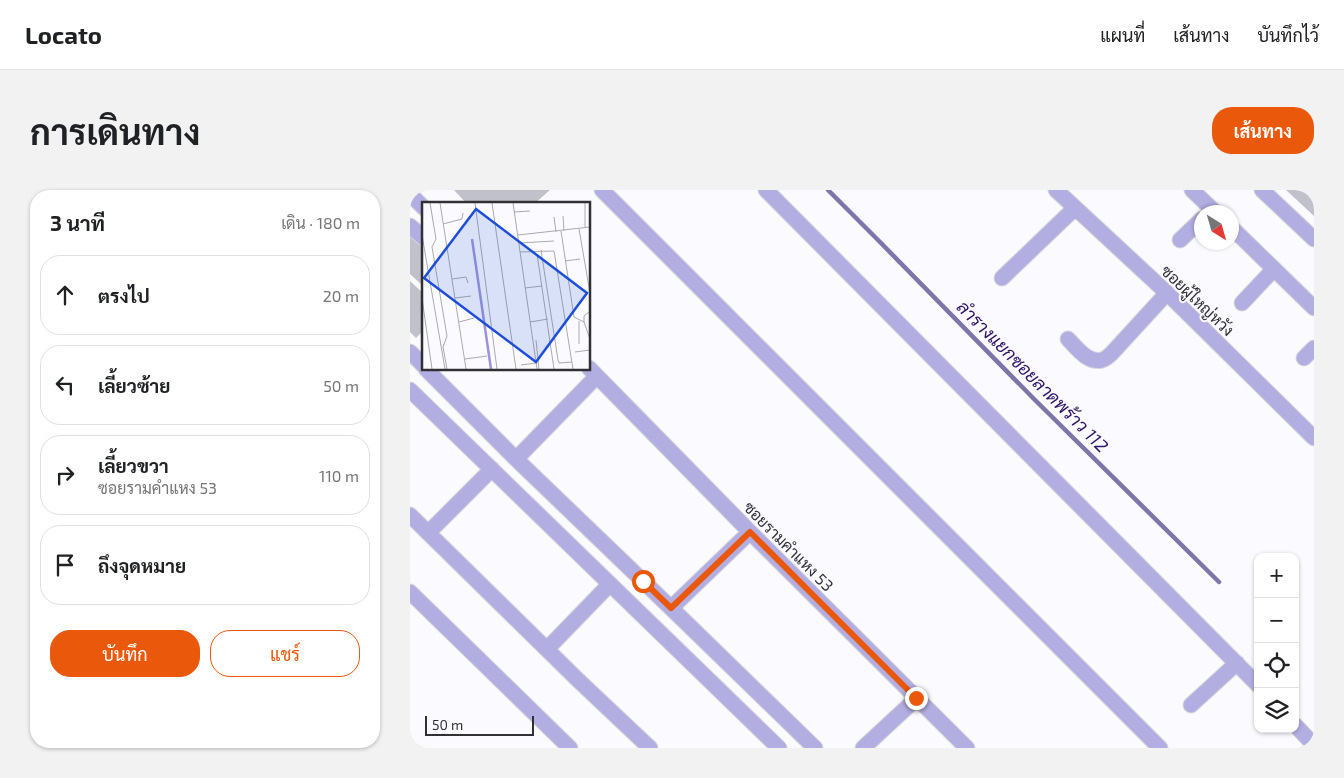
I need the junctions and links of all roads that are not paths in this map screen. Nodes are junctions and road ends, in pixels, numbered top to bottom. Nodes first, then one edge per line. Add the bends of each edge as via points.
1 (602, 190) edge
2 (766, 190) edge
3 (1056, 190) edge
4 (1192, 190) edge
5 (1262, 190) edge
6 (410, 194) edge
7 (1203, 205) edge
8 (422, 206) edge
9 (1075, 208) junction
10 (410, 226) edge
11 (1194, 227) edge
12 (1239, 235) edge
13 (422, 236) edge
14 (1314, 239) edge
15 (1180, 240) dead end
16 (1274, 269) junction
17 (1002, 278) dead end
18 (1167, 293) junction
19 (1242, 303) dead end
20 (1314, 308) edge
21 (1068, 339) dead end
22 (410, 352) edge
23 (422, 363) edge
24 (430, 370) edge
25 (593, 372) edge
26 (410, 390) edge
27 (1314, 438) edge
28 (516, 459) junction
29 (492, 469) junction
30 (410, 515) edge
31 (750, 532) junction
32 (428, 533) junction
33 (610, 584) junction
34 (410, 592) edge
35 (671, 608) junction
36 (547, 649) junction
37 (1237, 662) junction
38 (1254, 681) edge
39 (916, 698) junction
40 (1191, 705) dead end
41 (1299, 729) edge
42 (959, 745) edge
43 (1314, 745) edge
44 (570, 748) edge
45 (650, 748) edge
46 (779, 748) edge
47 (815, 748) edge
48 (863, 748) edge
49 (1160, 748) edge

1 - 49 street
2 - 37 street
3 - 9 street, ซอยผู้ใหญ่หวัง
4 - 7 street
5 - 14 street
6 - 8 street
9 - 17 street
9 - 18 street, ซอยผู้ใหญ่หวัง
10 - 13 street
11 - 15 street
12 - 16 street
16 - 19 street
16 - 20 street
18 - 21 street via 1103,360 1095,361 1082,354
18 - 27 street, ซอยผู้ใหญ่หวัง
22 - 23 street
24 - 28 street
25 - 28 street
25 - 31 street, ซอยรามคำแหง 53
26 - 29 street
28 - 35 street
29 - 32 street
29 - 33 street
30 - 32 street
31 - 35 street
31 - 39 street, ซอยรามคำแหง 53
32 - 36 street
33 - 36 street
33 - 46 street
34 - 44 street
35 - 47 street
36 - 45 street
37 - 38 street
37 - 40 street
39 - 42 street, ซอยรามคำแหง 53
39 - 48 street
41 - 43 street

